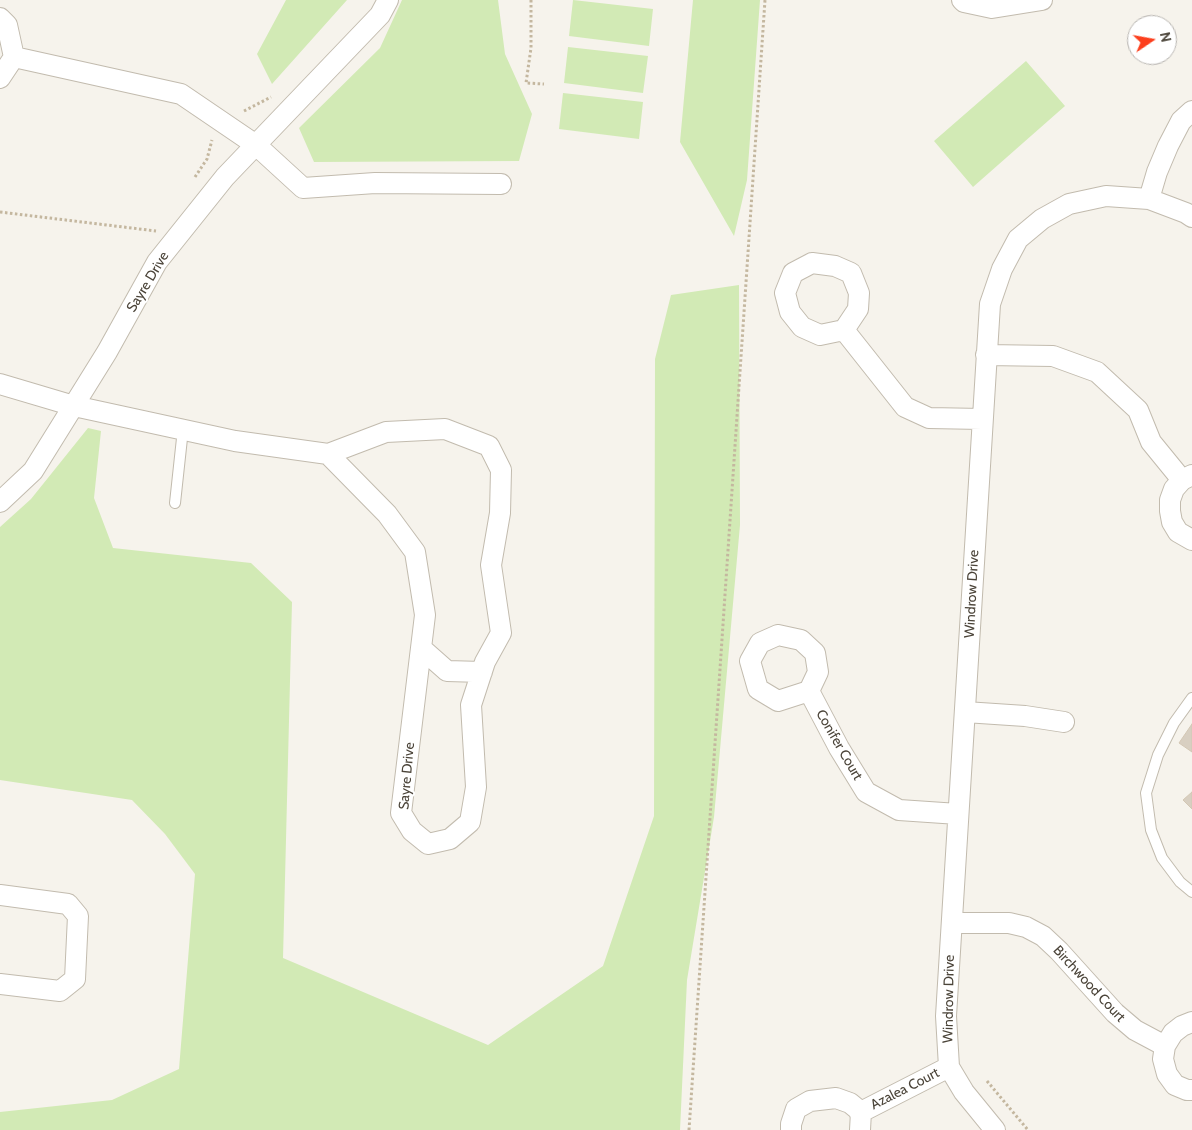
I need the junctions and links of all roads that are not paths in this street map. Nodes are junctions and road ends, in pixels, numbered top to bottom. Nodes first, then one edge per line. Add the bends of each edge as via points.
1 (388, 0) edge
2 (962, 0) edge
3 (1042, 0) edge
4 (0, 18) edge
5 (14, 57) junction
6 (0, 78) edge
7 (1192, 111) edge
8 (256, 145) junction
9 (501, 184) dead end
10 (1149, 199) junction
11 (1192, 217) edge
12 (844, 330) dead end
13 (986, 355) junction
14 (0, 384) edge
15 (74, 406) junction
16 (982, 419) junction
17 (183, 429) junction
18 (328, 454) junction
19 (1187, 478) edge
20 (0, 502) edge
21 (175, 503) dead end
22 (1192, 540) edge
23 (421, 648) junction
24 (482, 672) junction
25 (808, 691) dead end
26 (1192, 698) edge
27 (965, 712) junction
28 (1064, 722) dead end
29 (958, 814) junction
30 (1192, 892) edge
31 (0, 895) edge
32 (952, 923) junction
33 (0, 984) edge
34 (1192, 1022) edge
35 (1165, 1046) junction
36 (949, 1067) junction
37 (1192, 1090) edge
38 (861, 1119) edge
39 (792, 1130) edge
40 (995, 1130) edge

1 - 8 street, Sayre Drive via 380,15
2 - 3 street via 992,8
4 - 5 street via 7,25
5 - 6 street
5 - 8 street via 181,94
7 - 10 street via 1181,121 1168,146
8 - 9 street via 303,188 375,183
8 - 15 street, Sayre Drive via 225,177 157,262
10 - 11 street, Windrow Drive
10 - 13 street, Windrow Drive via 1106,196 1069,204 1042,219 1018,239 1002,269 990,304
12 - 16 street via 905,408 929,418
13 - 16 street, Windrow Drive
13 - 19 street via 1053,356 1097,372 1138,410 1151,442
14 - 15 street, Sayre Drive
15 - 17 street, Sayre Drive
15 - 20 street, Sayre Drive via 33,471
16 - 27 street, Windrow Drive
17 - 18 street, Sayre Drive via 235,441
17 - 21 lane
18 - 23 street, Sayre Drive via 387,514 415,552 425,615
18 - 24 street, Sayre Drive via 386,432 445,429 489,446 501,470 500,513 491,565 501,633
19 - 22 street via 1174,489 1170,511 1178,532
23 - 24 street via 447,671
23 - 24 street, Sayre Drive via 401,813 412,831 428,844 450,839 470,822 476,787 471,705
25 - 29 street, Conifer Court via 866,792 899,810
26 - 30 lane via 1174,723 1158,755 1146,793 1151,830 1162,858
27 - 28 street
27 - 29 street, Windrow Drive
29 - 32 street, Windrow Drive
31 - 33 street via 68,904 78,916 75,979 60,992
32 - 35 street, Birchwood Court via 1008,923 1042,936 1059,950 1114,1013 1135,1030
32 - 36 street, Windrow Drive via 946,1016
34 - 35 street via 1173,1033
35 - 37 street via 1163,1060 1167,1074 1175,1085
36 - 38 street, Azalea Court
36 - 40 street, Windrow Drive via 964,1092
38 - 39 street, Azalea Court via 850,1102 836,1098 810,1101 796,1110

